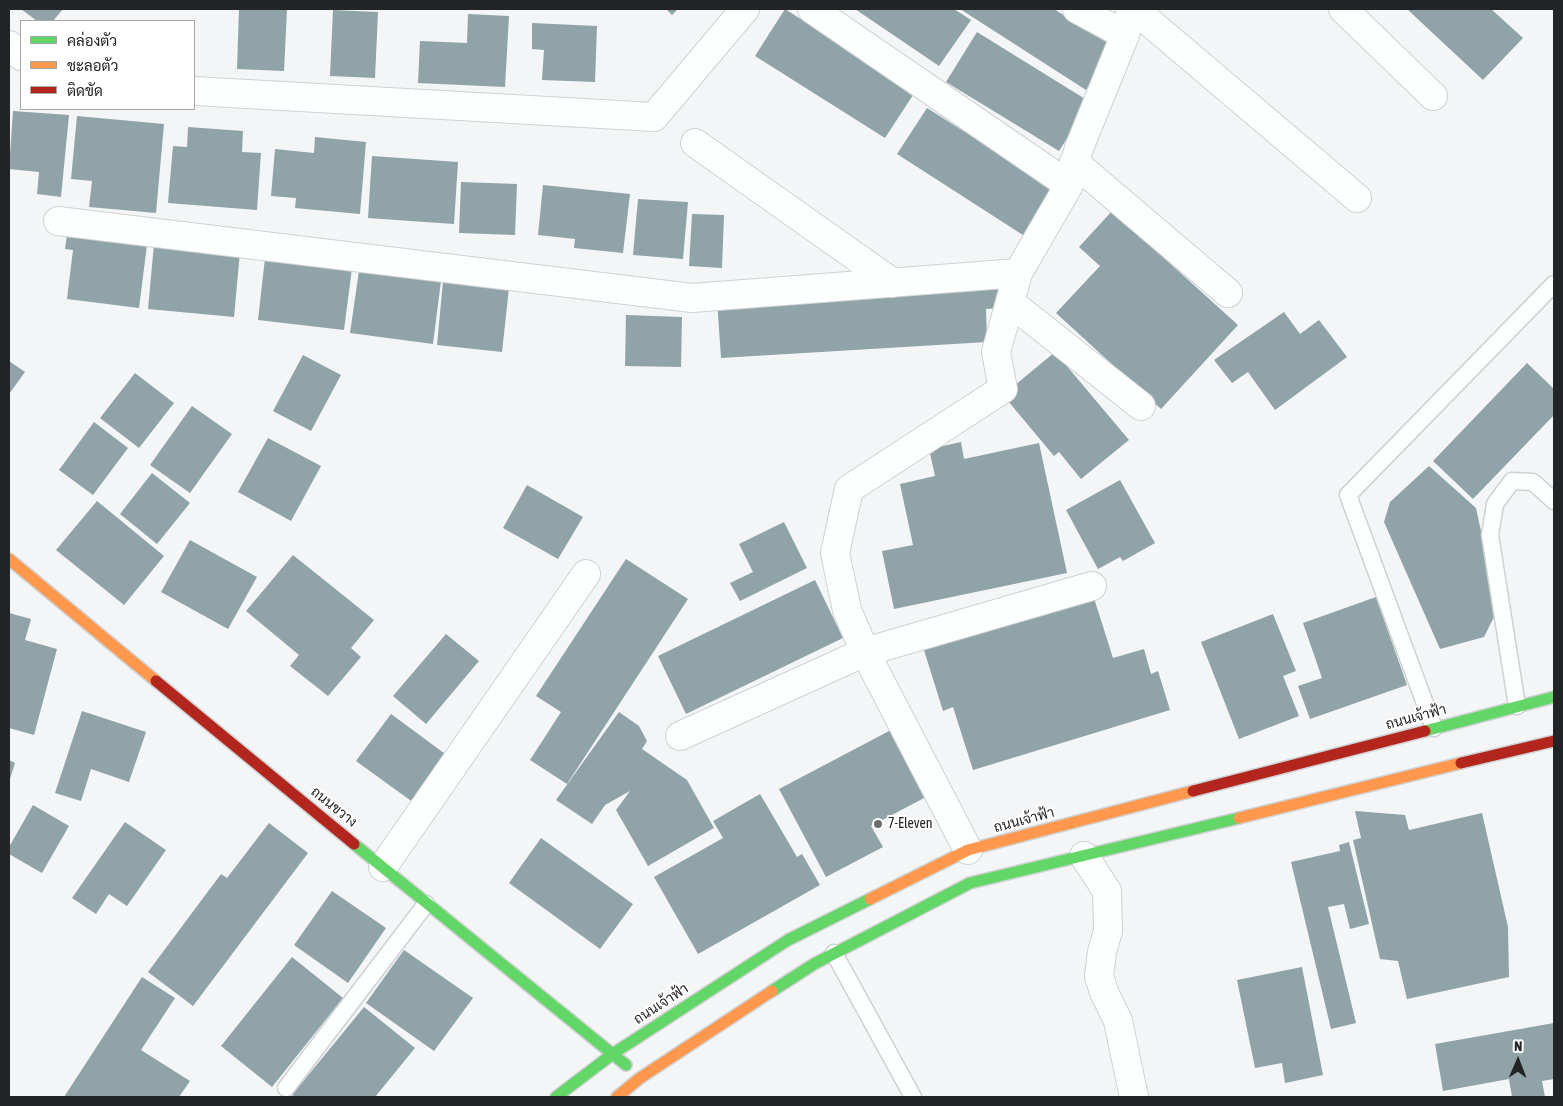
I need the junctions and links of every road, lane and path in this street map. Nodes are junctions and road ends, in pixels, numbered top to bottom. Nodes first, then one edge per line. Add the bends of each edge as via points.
1 (745, 9) edge
2 (812, 9) edge
3 (1077, 9) edge
4 (1133, 9) edge
5 (1343, 9) edge
6 (1125, 35) junction
7 (9, 45) edge
8 (20, 55) edge
9 (195, 91) edge
10 (1433, 96) dead end
11 (695, 143) dead end
12 (1072, 174) junction
13 (1357, 198) dead end
14 (58, 221) dead end
15 (1018, 273) junction
16 (893, 283) junction
17 (1554, 284) edge
18 (1228, 293) dead end
19 (1010, 303) junction
20 (1141, 406) dead end
21 (1554, 501) edge
22 (9, 559) edge
23 (586, 574) dead end
24 (1092, 586) dead end
25 (865, 652) junction
26 (1554, 697) edge
27 (1517, 706) junction
28 (1434, 728) junction
29 (680, 736) dead end
30 (1554, 742) edge
31 (968, 850) junction
32 (1084, 856) junction
33 (383, 867) junction
34 (426, 904) junction
35 (834, 953) junction
36 (614, 1053) junction
37 (640, 1078) junction
38 (286, 1088) dead end
39 (556, 1097) edge
40 (617, 1097) edge
41 (913, 1097) edge
42 (1134, 1097) edge

1 - 9 street via 654,117
2 - 12 street
3 - 6 street
4 - 6 street
4 - 13 street
5 - 10 street
6 - 12 street
7 - 8 street
11 - 16 street
12 - 15 street
12 - 18 street
14 - 16 street via 692,298
15 - 16 street
15 - 19 street
17 - 28 lane via 1348,495
19 - 20 street
19 - 25 street via 996,352 1003,389 849,489 835,553 847,610
21 - 27 lane via 1533,482 1512,481 1495,504 1490,535
22 - 33 main road, ถนนขวาง
23 - 33 street
24 - 25 street
25 - 29 street
25 - 31 street
26 - 27 main road, ถนนเจ้าฟ้า
27 - 28 main road, ถนนเจ้าฟ้า
28 - 31 main road, ถนนเจ้าฟ้า
30 - 32 main road
31 - 36 main road, ถนนเจ้าฟ้า via 788,940
32 - 35 main road via 970,883
32 - 42 street via 1107,892 1108,931 1099,976 1118,1021
33 - 34 main road, ถนนขวาง
34 - 36 main road, ถนนขวาง
34 - 38 lane
35 - 37 main road
35 - 41 lane
36 - 37 main road, ถนนขวาง
36 - 39 main road, ถนนเจ้าฟ้า
37 - 40 main road

